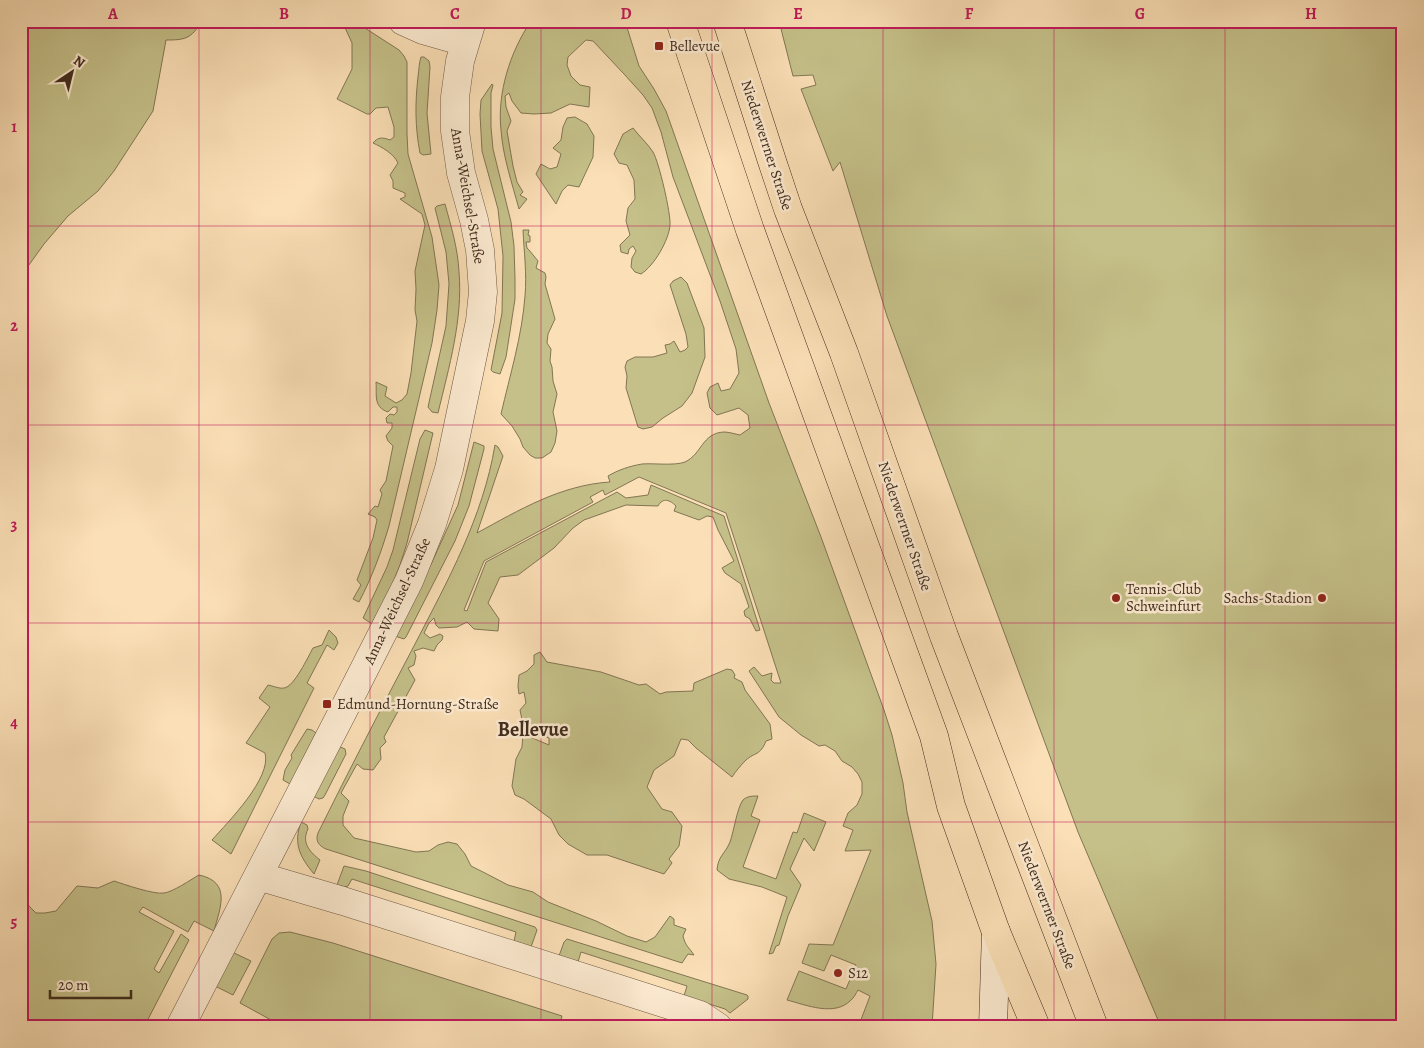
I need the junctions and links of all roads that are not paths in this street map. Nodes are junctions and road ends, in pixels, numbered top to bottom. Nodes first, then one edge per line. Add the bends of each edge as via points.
1 (402, 21) edge
2 (680, 21) edge
3 (727, 21) edge
4 (468, 31) edge
5 (258, 876) junction
6 (996, 932) junction
7 (180, 1027) edge
8 (718, 1027) edge
9 (994, 1027) edge
10 (1036, 1027) edge
11 (1094, 1027) edge

1 - 4 street via 423,30
2 - 6 main road via 750,230 934,736 951,806
3 - 11 main road, Niederwerrner Straße via 788,209 844,353 944,636
4 - 5 street, Anna-Weichsel-Straße via 457,78 454,131 480,250 483,292 480,321 448,469 432,524 409,582
5 - 7 street, Anna-Weichsel-Straße
5 - 8 street via 682,1009 700,1015
6 - 9 street
6 - 10 main road

